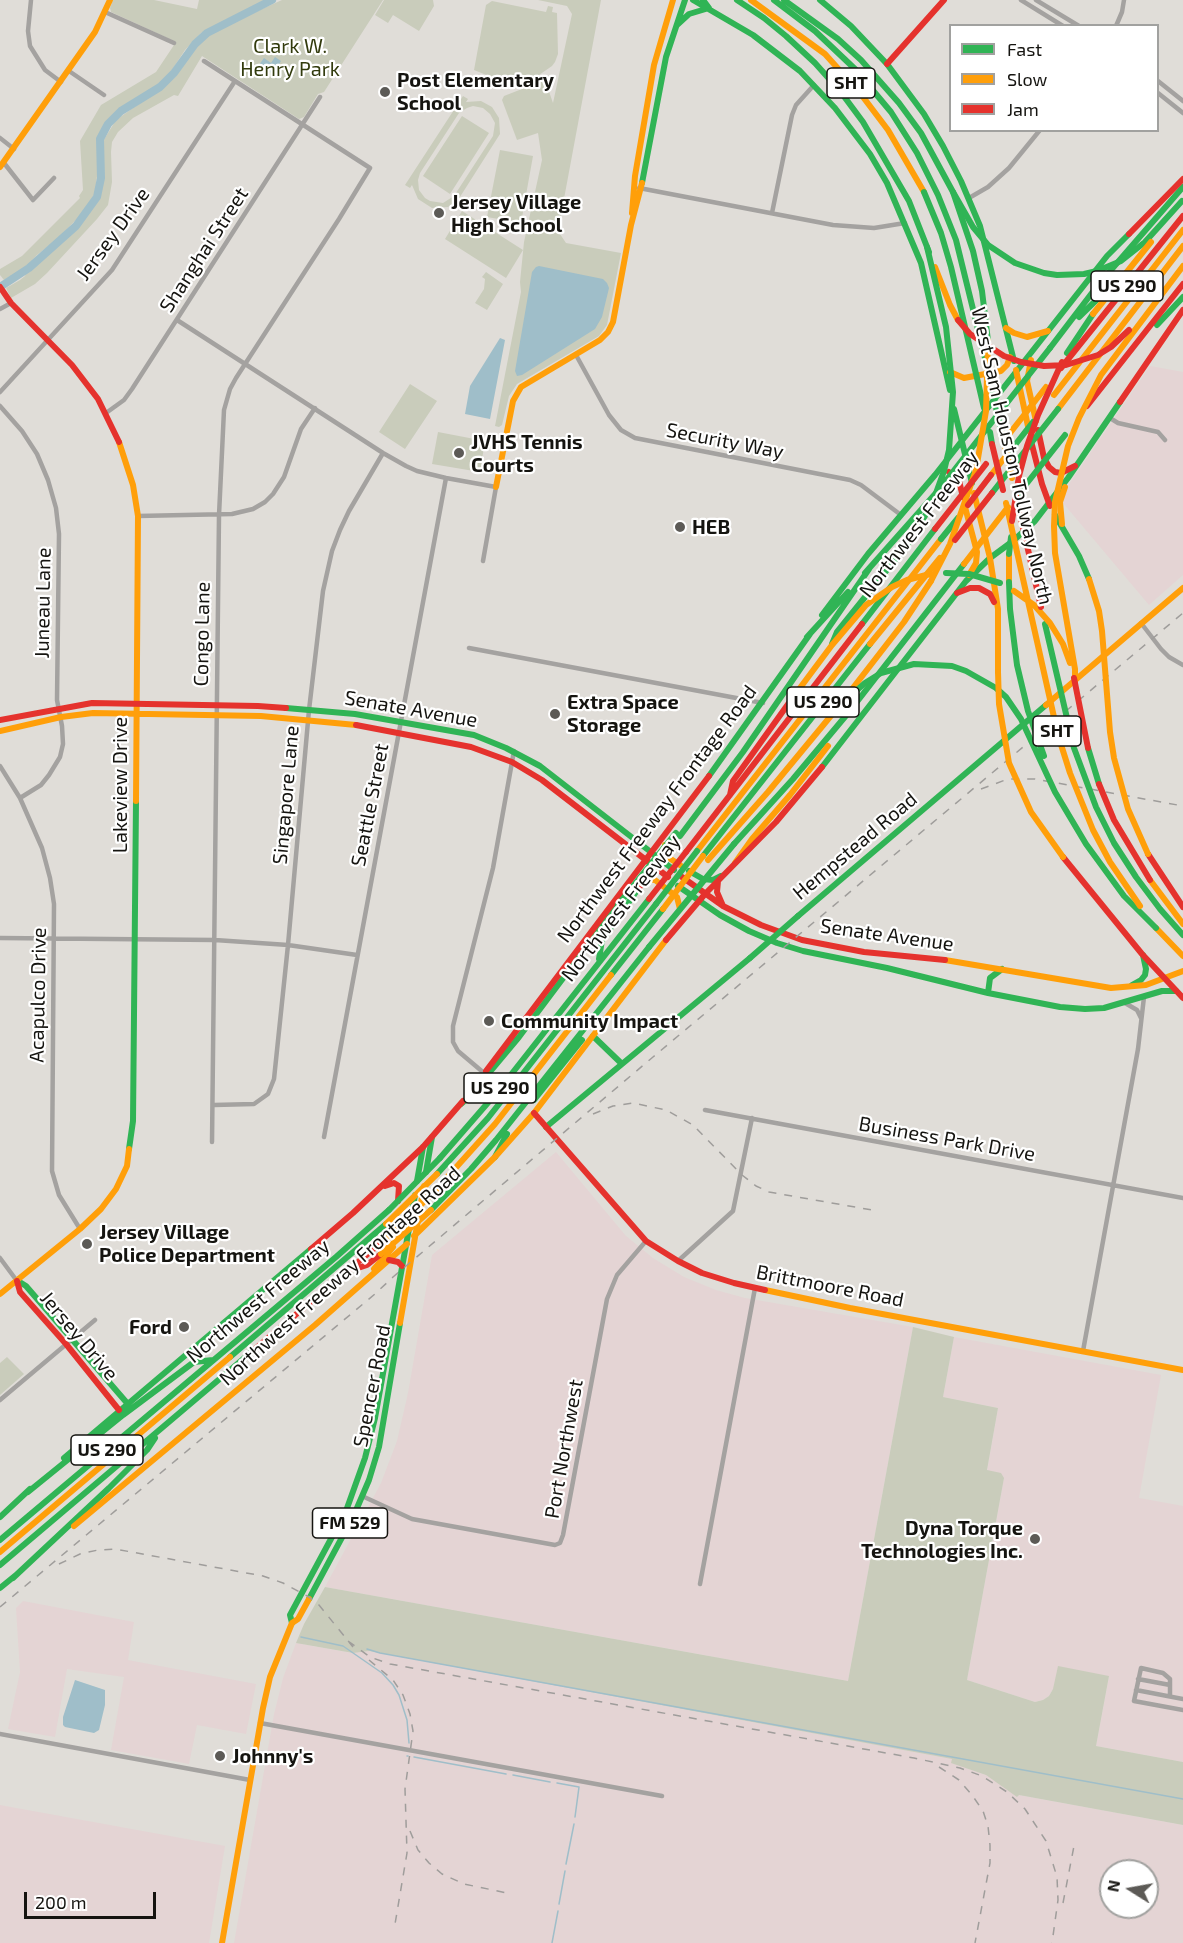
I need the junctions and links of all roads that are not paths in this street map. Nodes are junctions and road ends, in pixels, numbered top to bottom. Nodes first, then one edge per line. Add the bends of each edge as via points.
1 (31, 0) edge
2 (110, 0) edge
3 (666, 0) edge
4 (673, 0) edge
5 (685, 0) edge
6 (693, 0) edge
7 (703, 0) edge
8 (737, 0) edge
9 (751, 0) edge
10 (774, 0) edge
11 (784, 0) edge
12 (820, 0) edge
13 (944, 0) edge
14 (1021, 0) edge
15 (1036, 0) edge
16 (1124, 0) edge
17 (709, 8) junction
18 (105, 12) junction
19 (668, 13) junction
20 (1064, 16) junction
21 (1061, 24) edge
22 (1076, 24) edge
23 (1117, 24) edge
24 (675, 28) junction
25 (174, 44) dead end
26 (204, 61) dead end
27 (887, 64) junction
28 (69, 70) junction
29 (235, 81) junction
30 (60, 82) junction
31 (1159, 82) edge
32 (814, 85) junction
33 (1159, 94) edge
34 (104, 95) dead end
35 (320, 98) dead end
36 (1183, 101) edge
37 (1183, 113) edge
38 (303, 125) junction
39 (1038, 132) edge
40 (0, 138) edge
41 (14, 149) junction
42 (2, 165) edge
43 (54, 178) dead end
44 (1183, 179) edge
45 (633, 187) junction
46 (1183, 187) edge
47 (641, 189) junction
48 (953, 192) junction
49 (969, 198) junction
50 (1183, 200) edge
51 (772, 213) junction
52 (1182, 217) edge
53 (905, 223) junction
54 (631, 225) junction
55 (1183, 231) edge
56 (1183, 246) edge
57 (927, 247) junction
58 (1183, 266) edge
59 (1183, 284) edge
60 (0, 287) edge
61 (1160, 297) junction
62 (1183, 297) edge
63 (11, 303) junction
64 (0, 309) edge
65 (1183, 310) edge
66 (177, 320) junction
67 (1006, 328) junction
68 (1048, 331) junction
69 (47, 340) junction
70 (1051, 349) junction
71 (1033, 351) junction
72 (1012, 352) junction
73 (576, 355) junction
74 (246, 364) junction
75 (944, 368) junction
76 (1017, 372) junction
77 (1113, 374) junction
78 (0, 392) edge
79 (0, 406) edge
80 (315, 408) junction
81 (106, 413) junction
82 (1110, 418) junction
83 (1165, 440) dead end
84 (962, 442) junction
85 (383, 453) junction
86 (1077, 464) junction
87 (935, 475) junction
88 (446, 478) junction
89 (1068, 478) junction
90 (496, 487) junction
91 (1049, 503) junction
92 (219, 515) junction
93 (901, 515) junction
94 (138, 516) junction
95 (1063, 530) junction
96 (990, 558) junction
97 (483, 561) dead end
98 (868, 569) junction
99 (966, 581) junction
100 (1183, 588) edge
101 (957, 593) junction
102 (998, 609) junction
103 (1141, 623) junction
104 (807, 637) junction
105 (832, 645) junction
106 (469, 648) dead end
107 (1183, 665) edge
108 (1075, 682) junction
109 (137, 703) junction
110 (763, 703) junction
111 (216, 705) junction
112 (838, 706) junction
113 (59, 708) junction
114 (309, 710) junction
115 (849, 712) junction
116 (136, 714) junction
117 (216, 715) junction
118 (61, 717) junction
119 (308, 719) junction
120 (0, 720) edge
121 (401, 721) junction
122 (0, 731) edge
123 (399, 732) junction
124 (514, 751) junction
125 (512, 762) junction
126 (0, 766) edge
127 (20, 798) junction
128 (729, 798) junction
129 (667, 832) junction
130 (678, 834) junction
131 (664, 847) junction
132 (651, 852) junction
133 (702, 855) junction
134 (645, 860) junction
135 (735, 863) junction
136 (1103, 867) junction
137 (726, 872) junction
138 (718, 881) junction
139 (624, 887) junction
140 (705, 894) junction
141 (698, 902) junction
142 (723, 906) junction
143 (1183, 907) edge
144 (1183, 924) edge
145 (678, 925) junction
146 (1156, 928) junction
147 (1183, 935) edge
148 (0, 938) edge
149 (54, 938) junction
150 (135, 940) junction
151 (215, 940) junction
152 (288, 945) junction
153 (1142, 954) junction
154 (357, 955) junction
155 (1183, 956) edge
156 (598, 963) junction
157 (634, 966) junction
158 (1003, 969) junction
159 (1183, 971) edge
160 (1165, 979) junction
161 (1126, 987) junction
162 (1176, 991) junction
163 (988, 993) junction
164 (1144, 997) junction
165 (1183, 998) edge
166 (1125, 1004) junction
167 (1141, 1018) junction
168 (593, 1036) junction
169 (622, 1064) junction
170 (484, 1073) junction
171 (461, 1104) junction
172 (214, 1105) junction
173 (705, 1110) dead end
174 (534, 1113) junction
175 (752, 1118) junction
176 (546, 1127) junction
177 (324, 1137) dead end
178 (432, 1137) junction
179 (212, 1143) dead end
180 (423, 1147) junction
181 (495, 1157) junction
182 (1113, 1185) junction
183 (379, 1190) junction
184 (1183, 1198) edge
185 (80, 1229) junction
186 (416, 1235) junction
187 (646, 1241) junction
188 (406, 1244) junction
189 (0, 1258) edge
190 (389, 1260) junction
191 (678, 1261) junction
192 (402, 1266) junction
193 (349, 1271) junction
194 (17, 1281) junction
195 (363, 1284) junction
196 (755, 1288) junction
197 (1, 1295) edge
198 (95, 1320) dead end
199 (69, 1342) junction
200 (1083, 1351) junction
201 (214, 1360) junction
202 (1183, 1370) edge
203 (0, 1400) edge
204 (127, 1403) junction
205 (119, 1410) junction
206 (161, 1429) junction
207 (370, 1438) junction
208 (28, 1492) junction
209 (362, 1496) junction
210 (346, 1511) junction
211 (0, 1517) edge
212 (0, 1540) edge
213 (0, 1552) edge
214 (0, 1565) edge
215 (12, 1578) junction
216 (700, 1584) dead end
217 (0, 1588) edge
218 (292, 1623) junction
219 (1138, 1679) junction
220 (1170, 1685) junction
221 (1136, 1690) junction
222 (1170, 1696) junction
223 (1183, 1699) edge
224 (1183, 1710) edge
225 (260, 1723) junction
226 (0, 1734) edge
227 (250, 1780) junction
228 (662, 1796) dead end
229 (222, 1943) edge

1 - 30 street via 30,46 45,70
2 - 18 main road
3 - 19 main road
4 - 19 main road
5 - 24 main road
6 - 17 main road
7 - 17 main road
8 - 57 main road via 786,36 840,91 894,174
9 - 146 main road, West Sam Houston Tollway North / SHT, bridge via 825,54 888,130 924,192 941,233 960,302 1058,735 1093,830 1110,862
10 - 147 main road, West Sam Houston Tollway North / SHT, bridge via 827,41 871,87 909,139 936,190 965,272 1078,763 1123,857
11 - 48 main road via 838,39 899,103 921,133
12 - 27 main road
13 - 27 main road
14 - 21 street
15 - 20 street
16 - 23 street
17 - 24 main road via 688,14
17 - 32 main road via 765,43
18 - 25 street
18 - 28 main road
19 - 45 main road via 654,65
20 - 21 street
20 - 22 street
24 - 47 main road via 663,70
26 - 29 street
27 - 49 main road via 933,128
28 - 30 main road
28 - 34 street
29 - 38 street
29 - 69 street, Jersey Drive via 112,270
30 - 41 main road
31 - 36 street
32 - 51 street via 792,115
32 - 53 main road via 866,148
33 - 37 street
35 - 38 street, Shanghai Street
38 - 66 street, Shanghai Street
38 - 74 street, Congo Lane via 370,168
39 - 49 street via 1009,168
40 - 41 street
41 - 42 main road
42 - 43 street via 33,200
44 - 68 main road, Northwest Freeway Frontage Road via 1107,256
45 - 47 street
45 - 54 main road
46 - 70 main road via 1098,285
47 - 51 street
47 - 54 main road
48 - 50 main road, bridge via 988,245 1015,263 1058,275 1097,271 1121,261 1145,242
48 - 112 main road, bridge via 973,251 986,317 988,394 979,454 963,511 931,581
49 - 67 main road via 990,260
50 - 136 main road, bridge via 1093,314 1064,359 1038,415 1019,476 1014,508 1010,609 1022,687 1036,736 1057,786
51 - 53 street via 848,227
52 - 70 main road via 1090,305
52 - 128 main road, Northwest Freeway / US 290, bridge
53 - 75 main road via 921,263
54 - 73 main road via 613,322 600,340
55 - 133 main road, bridge via 941,539
56 - 133 main road, Northwest Freeway / US 290, bridge via 947,550
57 - 61 main road, bridge via 958,320 987,346 1021,362 1066,365 1098,355 1123,338
57 - 105 main road, bridge via 951,356 949,450 935,498 924,519 837,632
58 - 61 main road, bridge
59 - 77 main road
60 - 63 main road, Lakeview Drive
61 - 108 main road, bridge via 1090,395 1068,446 1059,482 1055,553
62 - 77 main road
63 - 64 street
63 - 69 main road, Lakeview Drive
65 - 82 main road, Northwest Freeway Frontage Road
66 - 74 street
66 - 81 street, Shanghai Street via 124,400
67 - 68 main road via 1027,337
67 - 72 main road
68 - 71 main road, Northwest Freeway Frontage Road
69 - 78 street, Jersey Drive
69 - 81 main road, Lakeview Drive via 86,382
70 - 98 main road, bridge via 936,492
71 - 76 main road, Northwest Freeway Frontage Road
71 - 86 main road via 1027,381 1044,458 1055,472
72 - 75 main road via 1000,371 963,378
72 - 76 main road
73 - 90 main road via 537,376 516,395
73 - 93 street, Security Way via 609,415 621,430 635,438 850,480
74 - 80 street
74 - 92 street, Congo Lane via 230,388 224,410
75 - 84 main road
76 - 84 main road, Northwest Freeway Frontage Road
76 - 91 main road via 1035,461
77 - 115 main road, bridge
79 - 113 street, Juneau Lane via 38,454 56,508
80 - 85 street
80 - 92 street via 302,429 284,477 266,502 254,509
81 - 94 main road, Lakeview Drive via 125,456
82 - 83 street via 1158,432
82 - 86 main road, Northwest Freeway Frontage Road
84 - 87 main road, Northwest Freeway Frontage Road
84 - 96 main road
85 - 88 street via 417,471
85 - 114 street, Singapore Lane via 349,510 329,562 322,591
86 - 89 main road, Northwest Freeway Frontage Road
87 - 93 main road, Northwest Freeway Frontage Road
87 - 99 main road via 947,471 958,477 977,552
88 - 90 street
88 - 121 street, Seattle Street
89 - 91 main road, Northwest Freeway Frontage Road
89 - 95 main road via 1060,502
90 - 97 street
91 - 95 main road
91 - 96 main road, Northwest Freeway Frontage Road via 1024,531
92 - 94 street
92 - 111 street, Congo Lane
93 - 104 main road, Northwest Freeway Frontage Road
94 - 109 main road, Lakeview Drive
95 - 143 main road, bridge via 1079,556 1097,603 1110,732 1128,808 1148,854
96 - 99 main road, Northwest Freeway Frontage Road
96 - 102 main road
98 - 104 main road
98 - 130 main road via 796,676
99 - 101 main road, Northwest Freeway Frontage Road
100 - 103 main road, Hempstead Road
101 - 102 main road via 979,588 990,594
101 - 135 main road, Northwest Freeway Frontage Road via 806,788
102 - 153 main road, bridge via 999,704 1009,763 1031,812
103 - 107 street via 1161,649
103 - 169 main road, Hempstead Road, bridge
104 - 110 main road, Northwest Freeway Frontage Road
105 - 108 main road, bridge via 861,610 892,586 930,574 969,574 1008,587 1040,611 1063,644
105 - 128 main road, bridge via 733,781
106 - 110 street
108 - 144 main road, bridge via 1089,753 1107,805 1142,868
109 - 111 main road, Senate Avenue
109 - 113 main road, Senate Avenue
109 - 116 main road, Lakeview Drive
110 - 129 main road, Northwest Freeway Frontage Road
111 - 114 main road, Senate Avenue
111 - 117 street, Congo Lane
112 - 133 main road via 768,792
112 - 136 main road, bridge via 881,673 906,666 952,666 982,679 1006,697 1018,713 1055,792
113 - 118 street, Juneau Lane
113 - 120 main road, Senate Avenue
114 - 119 street, Singapore Lane
114 - 121 main road, Senate Avenue
115 - 135 main road via 838,733
115 - 157 main road, bridge
116 - 117 main road, Senate Avenue
116 - 118 main road, Senate Avenue
116 - 150 main road, Lakeview Drive
117 - 119 main road, Senate Avenue
117 - 151 street, Congo Lane
118 - 122 main road, Senate Avenue
118 - 127 street, Juneau Lane via 60,757 41,785
119 - 123 main road, Senate Avenue
119 - 152 street, Singapore Lane
121 - 123 street, Seattle Street
121 - 124 main road, Senate Avenue via 474,735
123 - 125 main road, Senate Avenue via 471,747
123 - 154 street, Seattle Street
124 - 125 street
124 - 132 main road, Senate Avenue via 555,776
125 - 134 main road, Senate Avenue via 542,780
125 - 170 street via 493,867 453,1026 453,1042 458,1051
126 - 127 street, Acapulco Drive
127 - 149 street, Acapulco Drive via 42,848 50,878
128 - 156 main road, Northwest Freeway / US 290, bridge
129 - 131 main road
129 - 132 main road, Northwest Freeway Frontage Road
130 - 131 main road, bridge
130 - 156 main road, bridge via 602,940
131 - 137 main road via 666,856 697,877 713,880
131 - 171 main road, bridge via 519,1037
132 - 134 main road, Northwest Freeway Frontage Road
132 - 140 main road, Senate Avenue
133 - 193 main road, Northwest Freeway / US 290, bridge via 495,1124 434,1192
133 - 213 main road, bridge via 656,904 488,1118 437,1174 386,1224
134 - 139 main road, Northwest Freeway Frontage Road
134 - 141 main road, Senate Avenue
135 - 137 main road, Northwest Freeway Frontage Road
136 - 146 main road, bridge via 1124,896
137 - 138 main road, Northwest Freeway Frontage Road
138 - 140 main road, Northwest Freeway Frontage Road
138 - 142 main road via 717,892
139 - 145 main road via 644,878 656,880 678,899
139 - 170 main road, Northwest Freeway Frontage Road
140 - 141 main road, Northwest Freeway Frontage Road
140 - 142 main road, Senate Avenue
141 - 145 main road, Northwest Freeway Frontage Road
141 - 163 main road, Senate Avenue via 749,931 790,947
142 - 158 main road, Senate Avenue via 802,940 864,952
145 - 168 main road, Northwest Freeway Frontage Road
146 - 155 main road, West Sam Houston Tollway North / SHT
148 - 149 street
149 - 150 street
149 - 185 street, Acapulco Drive via 52,1170 59,1195
150 - 151 street
150 - 185 main road, Lakeview Drive via 133,1121 127,1166 116,1189
151 - 152 street
151 - 172 street, Congo Lane
152 - 154 street
152 - 172 street, Singapore Lane via 274,1079 268,1094 254,1104
153 - 160 main road
153 - 161 main road via 1144,977
154 - 177 street, Seattle Street
156 - 201 main road, Northwest Freeway / US 290, bridge via 440,1158 354,1242
157 - 181 main road via 626,982 504,1138
157 - 193 main road, bridge via 471,1169 381,1254 367,1265
158 - 161 main road, Senate Avenue via 1096,986
158 - 163 main road via 990,978
159 - 160 main road, Senate Avenue
160 - 161 main road, Senate Avenue
160 - 162 main road
162 - 164 main road, Senate Avenue via 1162,990
162 - 165 main road
163 - 166 main road, Senate Avenue via 1085,1010
164 - 166 main road, Senate Avenue
164 - 167 street
166 - 167 street via 1137,1010
167 - 182 street
168 - 169 main road
168 - 174 main road, Northwest Freeway Frontage Road
169 - 176 main road, Hempstead Road
170 - 171 main road, Northwest Freeway Frontage Road
171 - 178 main road, Northwest Freeway Frontage Road
172 - 179 street, Congo Lane
173 - 175 street, Business Park Drive
174 - 176 main road, Brittmoore Road
174 - 181 main road, Northwest Freeway Frontage Road
175 - 182 street, Business Park Drive
175 - 191 street via 733,1211
176 - 187 main road, Brittmoore Road
178 - 180 main road, Northwest Freeway Frontage Road
178 - 186 main road, Spencer Road / FM 529
180 - 183 main road, Northwest Freeway Frontage Road
180 - 188 main road, Spencer Road / FM 529
181 - 186 main road, Northwest Freeway Frontage Road
182 - 184 street, Business Park Drive
182 - 200 street
183 - 195 main road via 390,1183 399,1186 394,1244
183 - 204 main road, Northwest Freeway Frontage Road
185 - 194 main road, Lakeview Drive
186 - 188 main road, Northwest Freeway Frontage Road
186 - 209 main road, Spencer Road / FM 529 via 385,1419
187 - 191 main road, Brittmoore Road
187 - 209 street, Port Northwest via 617,1275 608,1293 560,1543 412,1519
188 - 190 main road, Northwest Freeway Frontage Road
188 - 192 main road, Spencer Road / FM 529
189 - 194 street, Jersey Drive
190 - 192 main road
190 - 195 main road, Northwest Freeway Frontage Road
191 - 196 main road, Brittmoore Road via 719,1280
192 - 207 main road, Spencer Road / FM 529
193 - 206 main road, Northwest Freeway / US 290
194 - 197 main road, Lakeview Drive
194 - 199 main road, Jersey Drive via 20,1292
195 - 215 main road, Northwest Freeway Frontage Road
196 - 200 main road, Brittmoore Road
196 - 216 street
198 - 199 street
199 - 203 street
199 - 204 main road, Jersey Drive
199 - 205 main road, Jersey Drive
200 - 202 main road, Brittmoore Road
201 - 208 main road via 194,1362
201 - 212 main road, Northwest Freeway / US 290
204 - 205 main road, Northwest Freeway Frontage Road
205 - 208 main road, Northwest Freeway Frontage Road
206 - 214 main road, Northwest Freeway / US 290
206 - 215 main road via 147,1450 109,1488
207 - 209 main road
207 - 210 main road, Spencer Road / FM 529
208 - 211 main road, Northwest Freeway Frontage Road
209 - 210 main road
209 - 218 main road, Spencer Road / FM 529 via 345,1534
210 - 218 main road, Spencer Road / FM 529 via 290,1615
215 - 217 main road, Northwest Freeway Frontage Road
218 - 225 main road, Spencer Road / FM 529 via 270,1677
219 - 220 street
219 - 220 street via 1141,1668 1148,1669 1163,1673 1170,1679
219 - 221 street
220 - 222 street
221 - 222 street
221 - 224 street via 1135,1702
222 - 223 street
225 - 227 main road, Spencer Road / FM 529
225 - 228 street
226 - 227 street
227 - 229 main road, Spencer Road / FM 529

